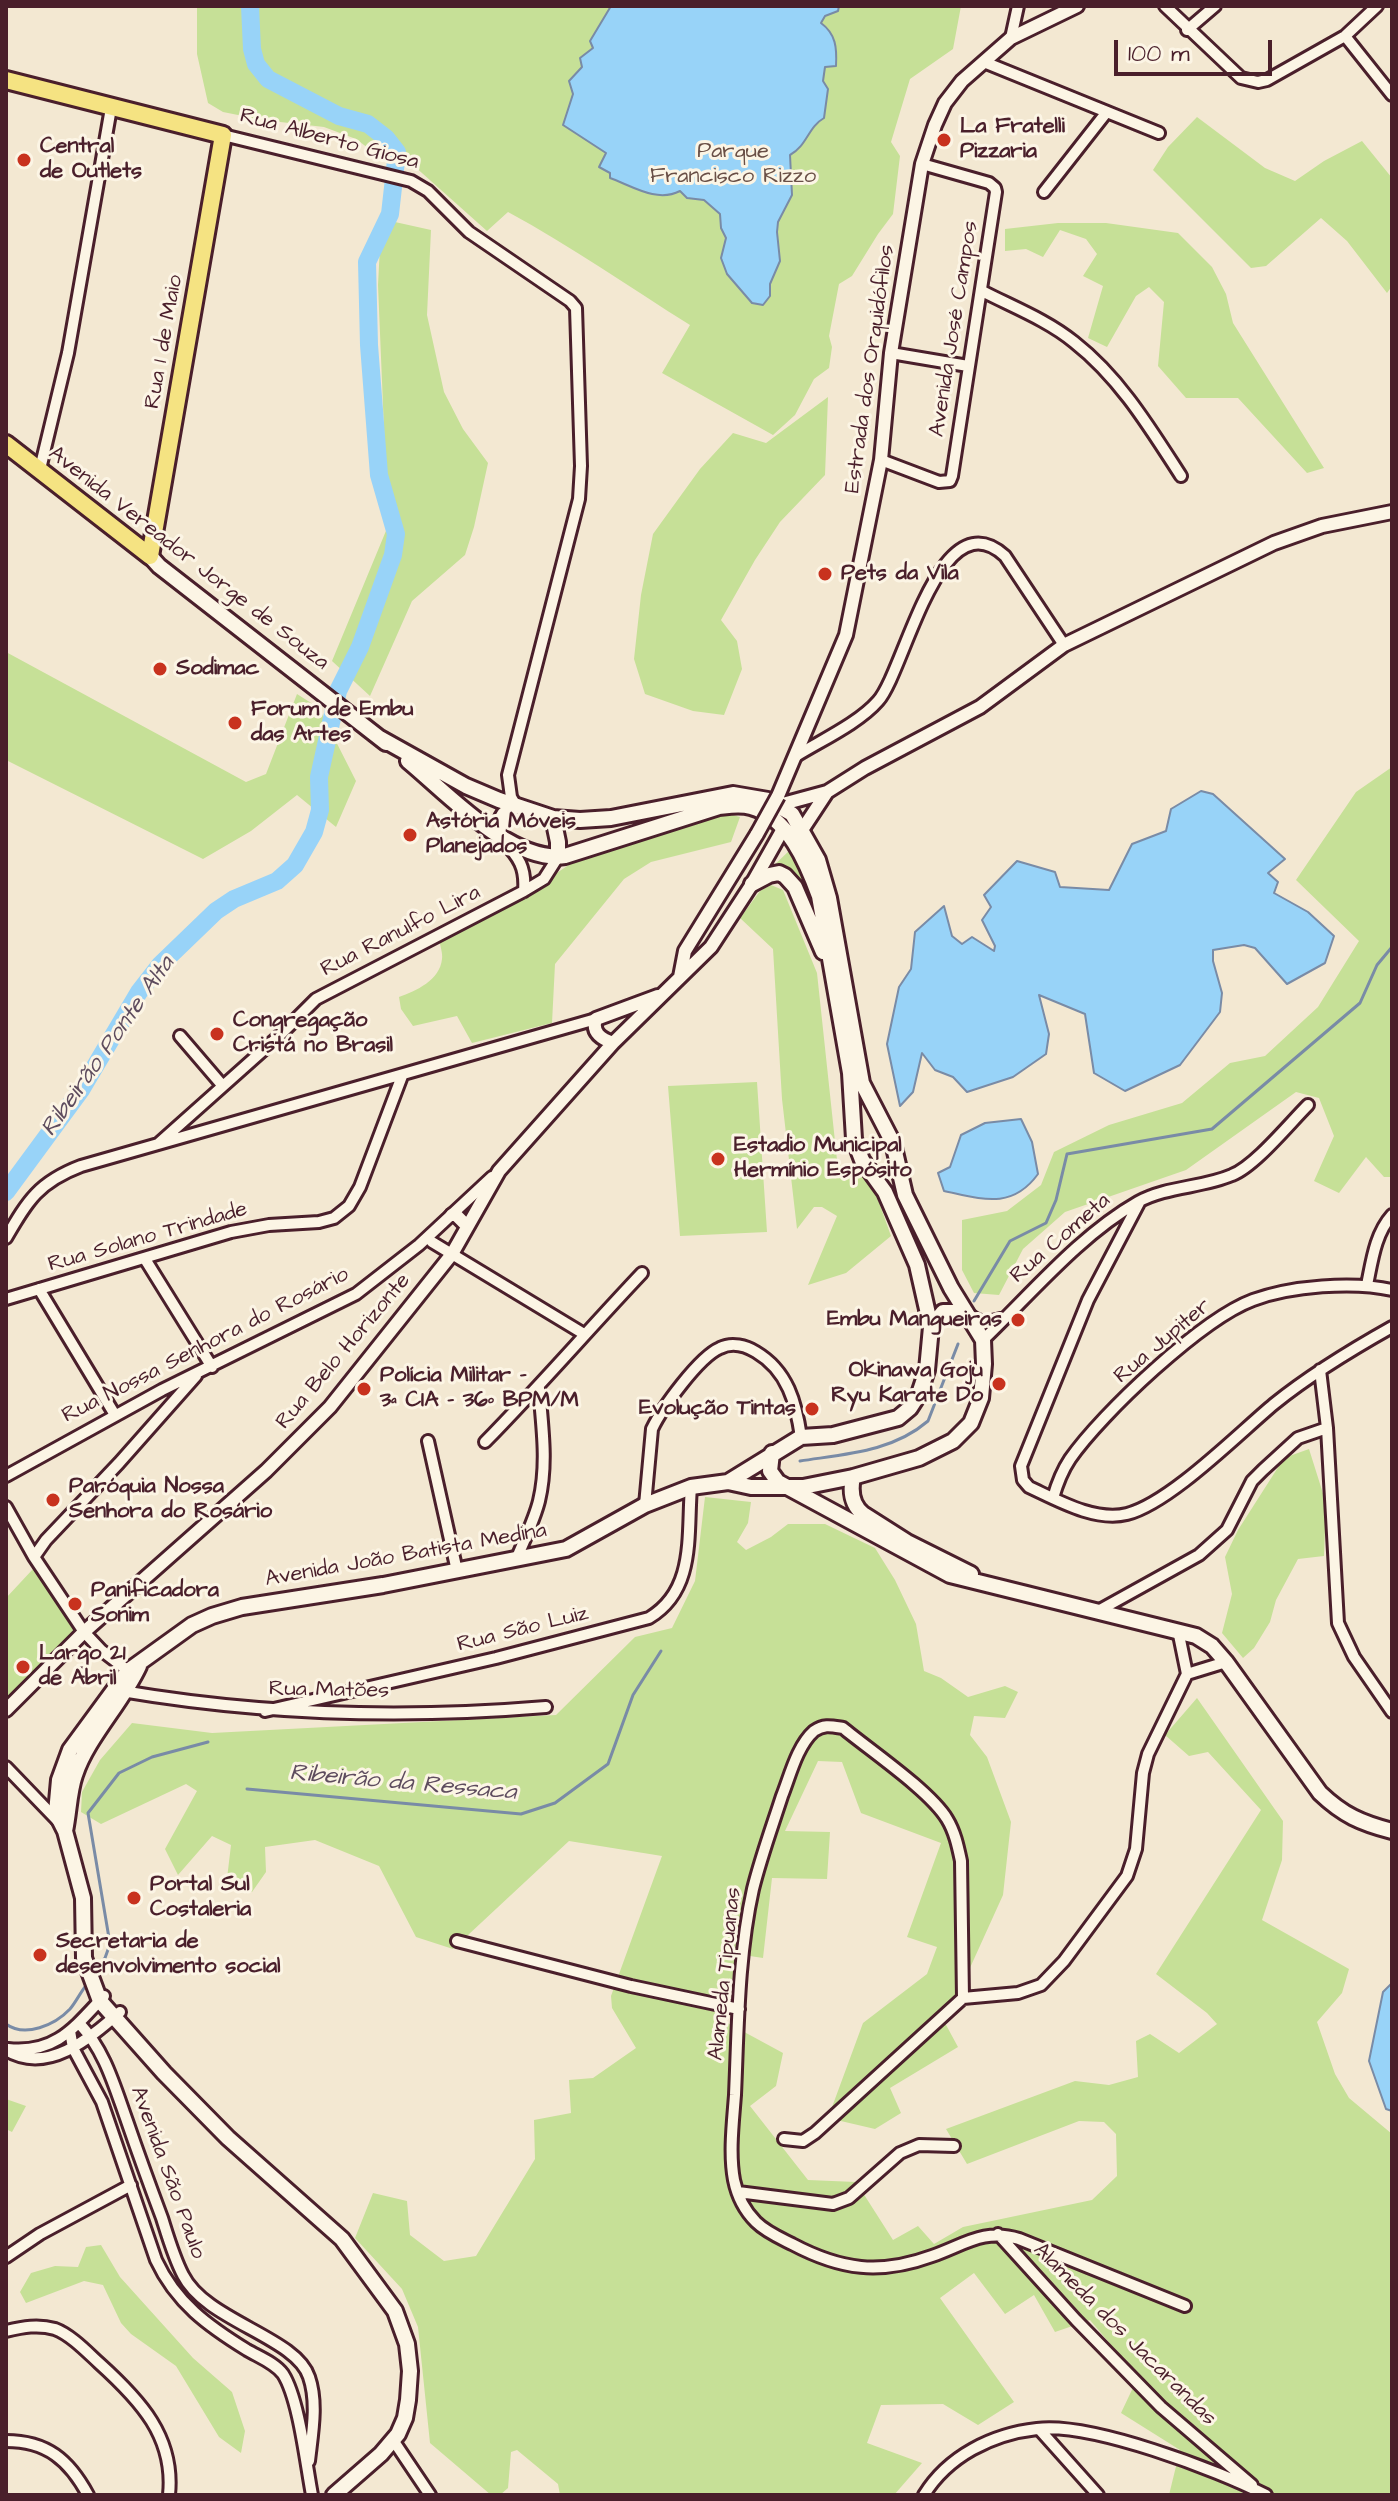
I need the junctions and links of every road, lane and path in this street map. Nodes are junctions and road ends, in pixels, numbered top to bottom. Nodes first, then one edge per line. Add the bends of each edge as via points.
1 (1018, 6) edge
2 (1077, 6) edge
3 (1165, 6) edge
4 (1215, 6) edge
5 (1377, 6) edge
6 (1187, 30) junction
7 (1345, 36) junction
8 (1011, 38) junction
9 (984, 62) junction
10 (6, 80) edge
11 (1392, 95) edge
12 (111, 108) junction
13 (1106, 113) junction
14 (1159, 133) dead end
15 (223, 135) junction
16 (922, 164) junction
17 (1044, 192) dead end
18 (982, 291) junction
19 (891, 353) junction
20 (968, 366) junction
21 (6, 444) edge
22 (881, 460) junction
23 (40, 469) junction
24 (1181, 476) dead end
25 (1392, 512) edge
26 (155, 530) junction
27 (131, 541) junction
28 (150, 556) junction
29 (1064, 645) junction
30 (380, 738) junction
31 (796, 756) junction
32 (827, 792) junction
33 (779, 800) junction
34 (516, 806) junction
35 (553, 818) junction
36 (783, 829) junction
37 (802, 830) junction
38 (498, 836) junction
39 (558, 857) junction
40 (752, 884) junction
41 (524, 891) junction
42 (711, 947) junction
43 (685, 951) junction
44 (832, 970) junction
45 (680, 977) junction
46 (662, 995) junction
47 (619, 1009) junction
48 (596, 1019) junction
49 (626, 1031) junction
50 (180, 1036) dead end
51 (613, 1043) junction
52 (402, 1076) junction
53 (222, 1085) junction
54 (1308, 1105) dead end
55 (893, 1143) junction
56 (157, 1145) junction
57 (862, 1160) junction
58 (499, 1171) junction
59 (1140, 1201) junction
60 (452, 1215) junction
61 (1392, 1215) edge
62 (467, 1226) junction
63 (434, 1229) junction
64 (6, 1238) edge
65 (432, 1242) junction
66 (419, 1245) junction
67 (452, 1254) junction
68 (145, 1259) junction
69 (642, 1273) dead end
70 (1367, 1285) junction
71 (39, 1289) junction
72 (1392, 1290) edge
73 (6, 1299) edge
74 (966, 1312) junction
75 (1007, 1317) junction
76 (931, 1327) junction
77 (1392, 1327) edge
78 (584, 1334) junction
79 (983, 1340) junction
80 (212, 1367) junction
81 (1320, 1370) junction
82 (200, 1371) junction
83 (539, 1388) junction
84 (115, 1415) junction
85 (1327, 1428) junction
86 (801, 1437) junction
87 (428, 1441) dead end
88 (485, 1442) dead end
89 (772, 1453) junction
90 (6, 1476) edge
91 (853, 1477) junction
92 (728, 1482) junction
93 (691, 1487) junction
94 (786, 1488) junction
95 (1053, 1498) junction
96 (645, 1505) junction
97 (6, 1507) edge
98 (34, 1557) junction
99 (516, 1560) junction
100 (457, 1571) junction
101 (992, 1586) junction
102 (1098, 1611) junction
103 (1178, 1630) junction
104 (84, 1632) junction
105 (1226, 1662) junction
106 (1187, 1674) junction
107 (128, 1675) junction
108 (546, 1707) dead end
109 (6, 1710) edge
110 (265, 1711) junction
111 (1392, 1712) edge
112 (6, 1767) edge
113 (62, 1826) junction
114 (1392, 1831) edge
115 (457, 1941) dead end
116 (96, 1988) junction
117 (963, 1998) junction
118 (739, 2009) junction
119 (117, 2015) junction
120 (79, 2023) junction
121 (70, 2031) junction
122 (91, 2035) junction
123 (73, 2048) junction
124 (6, 2049) edge
125 (784, 2139) dead end
126 (954, 2146) dead end
127 (131, 2185) junction
128 (738, 2192) junction
129 (998, 2234) junction
130 (6, 2257) edge
131 (1185, 2306) dead end
132 (6, 2331) edge
133 (1039, 2429) junction
134 (393, 2440) junction
135 (6, 2441) edge
136 (308, 2475) junction
137 (1263, 2494) edge
138 (88, 2495) edge
139 (169, 2495) edge
140 (312, 2495) edge
141 (334, 2495) edge
142 (430, 2495) edge
143 (924, 2495) edge
144 (1098, 2495) edge

1 - 8 street
2 - 8 street, Estrada dos Orquidófilos
3 - 6 street
4 - 6 street
5 - 7 street
6 - 7 street via 1250,82 1267,80
7 - 11 street
8 - 9 street, Estrada dos Orquidófilos
9 - 13 street
9 - 16 street, Estrada dos Orquidófilos via 945,103
10 - 12 main road, Rua Alberto Giosa
12 - 15 main road, Rua Alberto Giosa
12 - 23 street via 68,353
13 - 14 street
13 - 17 street
15 - 26 main road, Rua 1 de Maio
15 - 34 street, Rua Alberto Giosa via 402,178 428,191 469,232 576,308 579,499 508,775
16 - 18 street, Avenida José Campos via 995,188
16 - 19 street, Estrada dos Orquidófilos
18 - 20 street, Avenida José Campos
18 - 24 street via 1045,322 1093,359 1145,419
19 - 20 street
19 - 22 street, Estrada dos Orquidófilos
20 - 22 street, Avenida José Campos via 950,481 939,482
21 - 23 main road, Avenida Vereador Jorge de Souza
22 - 31 street, Estrada dos Orquidófilos via 846,635
23 - 27 main road, Avenida Vereador Jorge de Souza
25 - 29 street via 1322,526 1274,543
26 - 27 main road
26 - 28 main road, Rua 1 de Maio
27 - 28 main road, Avenida Vereador Jorge de Souza
28 - 30 main road, Avenida Vereador Jorge de Souza
29 - 31 street via 1005,556 995,547 971,544 960,550 923,598 880,700
29 - 32 street via 980,707
30 - 34 main road, Avenida Vereador Jorge de Souza via 466,786
30 - 38 main road, Avenida Vereador Jorge de Souza
31 - 33 street, Estrada dos Orquidófilos
32 - 33 street
32 - 37 street
33 - 35 main road, Avenida Vereador Jorge de Souza via 733,794 611,818
33 - 37 main road
33 - 43 street, Estrada dos Orquidófilos, bridge
34 - 35 main road, Avenida Vereador Jorge de Souza
34 - 38 main road via 500,821
35 - 39 main road
36 - 39 main road, Avenida Vereador Jorge de Souza via 754,807 735,805
36 - 40 street
36 - 44 main road, Avenida Vereador Jorge de Souza via 819,896
37 - 55 main road via 829,898 862,1083
38 - 39 main road, Avenida Vereador Jorge de Souza via 518,848
38 - 41 street, Avenida Vereador Jorge de Souza via 522,863
39 - 41 street, Rua Ranulfo Lira via 544,879
40 - 42 street
40 - 44 main road via 779,873 790,881
41 - 53 street, Rua Ranulfo Lira via 324,994
42 - 43 street
42 - 45 street
43 - 45 street
44 - 57 main road, Avenida Vereador Jorge de Souza via 850,1073 852,1126
45 - 46 street
46 - 47 street
46 - 49 street
47 - 48 street
47 - 49 street
48 - 51 street via 597,1034
48 - 52 street
49 - 51 street
50 - 53 street
51 - 58 street
52 - 56 street
52 - 68 street, Rua Solano Trindade via 360,1187 334,1218 231,1232
53 - 56 street, Rua Ranulfo Lira
54 - 59 street, Rua Cometa via 1236,1174
55 - 57 main road via 882,1165
55 - 74 main road via 905,1195
56 - 64 street via 56,1176 21,1211
57 - 76 main road, Avenida Vereador Jorge de Souza via 885,1192 917,1265
58 - 60 street, Rua Nossa Senhora do Rosário
58 - 62 street, Rua Belo Horizonte
59 - 75 street, Rua Cometa via 1090,1236
59 - 95 street via 1088,1300 1021,1466 1029,1487
60 - 62 street
60 - 63 street, Rua Nossa Senhora do Rosário
61 - 70 street via 1379,1237
62 - 67 street, Rua Belo Horizonte
63 - 65 street
63 - 66 street, Rua Nossa Senhora do Rosário
65 - 66 street, Rua Nossa Senhora do Rosário
65 - 67 street
66 - 80 street, Rua Nossa Senhora do Rosário via 356,1294
67 - 78 street
67 - 104 street, Rua Belo Horizonte via 330,1407 266,1471
68 - 71 street, Rua Solano Trindade
68 - 80 street
69 - 78 street
70 - 72 street, Rua Jupiter
70 - 95 street, Rua Jupiter via 1279,1292 1223,1316 1112,1411 1068,1461
71 - 73 street, Rua Solano Trindade
71 - 84 street
74 - 75 street, Rua Cometa via 977,1321
74 - 76 main road via 943,1312
74 - 79 main road
75 - 79 street, Rua Cometa
76 - 86 main road via 927,1370 910,1408 875,1426
77 - 81 street
78 - 83 street
79 - 91 main road via 981,1398 962,1433 919,1458
80 - 82 street, Rua Nossa Senhora do Rosário
81 - 85 street
81 - 95 street via 1148,1505 1109,1516
82 - 84 street, Rua Nossa Senhora do Rosário
82 - 98 street
83 - 88 street
83 - 99 street via 543,1479
84 - 90 street, Rua Nossa Senhora do Rosário
85 - 102 street via 1298,1438 1263,1470 1227,1530 1199,1555
85 - 111 street via 1338,1623
86 - 89 main road
86 - 96 street via 784,1377 768,1359 748,1348 721,1347 699,1365 652,1429
87 - 100 street
89 - 92 main road, Avenida João Batista Medina
89 - 94 main road via 772,1477
91 - 94 main road, Avenida João Batista Medina
91 - 101 main road, Avenida João Batista Medina via 853,1500 863,1514
92 - 93 main road, Avenida João Batista Medina
92 - 94 main road, Avenida João Batista Medina
93 - 96 main road, Avenida João Batista Medina
93 - 110 street, Rua São Luiz via 685,1575 664,1609 649,1618
94 - 101 main road, Avenida João Batista Medina via 933,1567
96 - 99 main road, Avenida João Batista Medina via 566,1549
97 - 98 street
98 - 104 street
99 - 100 main road, Avenida João Batista Medina
100 - 107 main road, Avenida João Batista Medina via 226,1610 192,1625
101 - 102 main road, Avenida João Batista Medina
102 - 103 main road, Avenida João Batista Medina
103 - 105 main road, Avenida João Batista Medina via 1212,1646
103 - 106 street
104 - 107 street
104 - 109 street, Rua Belo Horizonte
105 - 106 street
105 - 114 main road, Avenida João Batista Medina via 1320,1793 1338,1811
106 - 117 street via 1148,1754 1136,1849 1127,1876 1041,1985 1018,1993
107 - 110 street, Rua Matões
107 - 113 main road, Avenida João Batista Medina via 63,1765 56,1801
108 - 110 street, Rua Matões via 346,1714
112 - 113 street
113 - 116 main road, Avenida João Batista Medina via 83,1898 84,1958
115 - 118 street
116 - 119 main road
116 - 120 street
117 - 118 street, Alameda Tipuanas via 961,1861 948,1821 935,1803 843,1728 828,1725 806,1739 762,1855 750,1908
117 - 125 street via 815,2133 803,2141
118 - 128 street, Alameda Tipuanas via 733,2142
119 - 122 street
119 - 134 main road via 228,2138 342,2239 395,2311 410,2371 405,2418
120 - 121 street
120 - 122 street, Avenida São Paulo
121 - 123 street, Avenida São Paulo
121 - 124 street via 43,2047
122 - 123 street
122 - 136 street, Avenida São Paulo via 109,2069 190,2287 218,2311 276,2343 309,2374 313,2415
123 - 124 street via 38,2060 19,2058
123 - 127 street, Avenida São Paulo via 102,2102
126 - 128 street via 919,2145 900,2153 849,2198 833,2204
127 - 130 street
127 - 136 street, Avenida São Paulo via 166,2282 203,2322 281,2371
128 - 129 street, Alameda Tipuanas via 755,2222 838,2265 899,2265
129 - 131 street
129 - 137 street, Alameda dos Jacarandas via 1161,2407
132 - 139 street via 40,2325 59,2330 128,2390 163,2440
133 - 137 street via 1082,2432 1145,2447
133 - 143 street via 1003,2437 951,2462
133 - 144 street
134 - 141 main road
134 - 142 street
135 - 138 street via 43,2445
136 - 140 street, Avenida São Paulo

